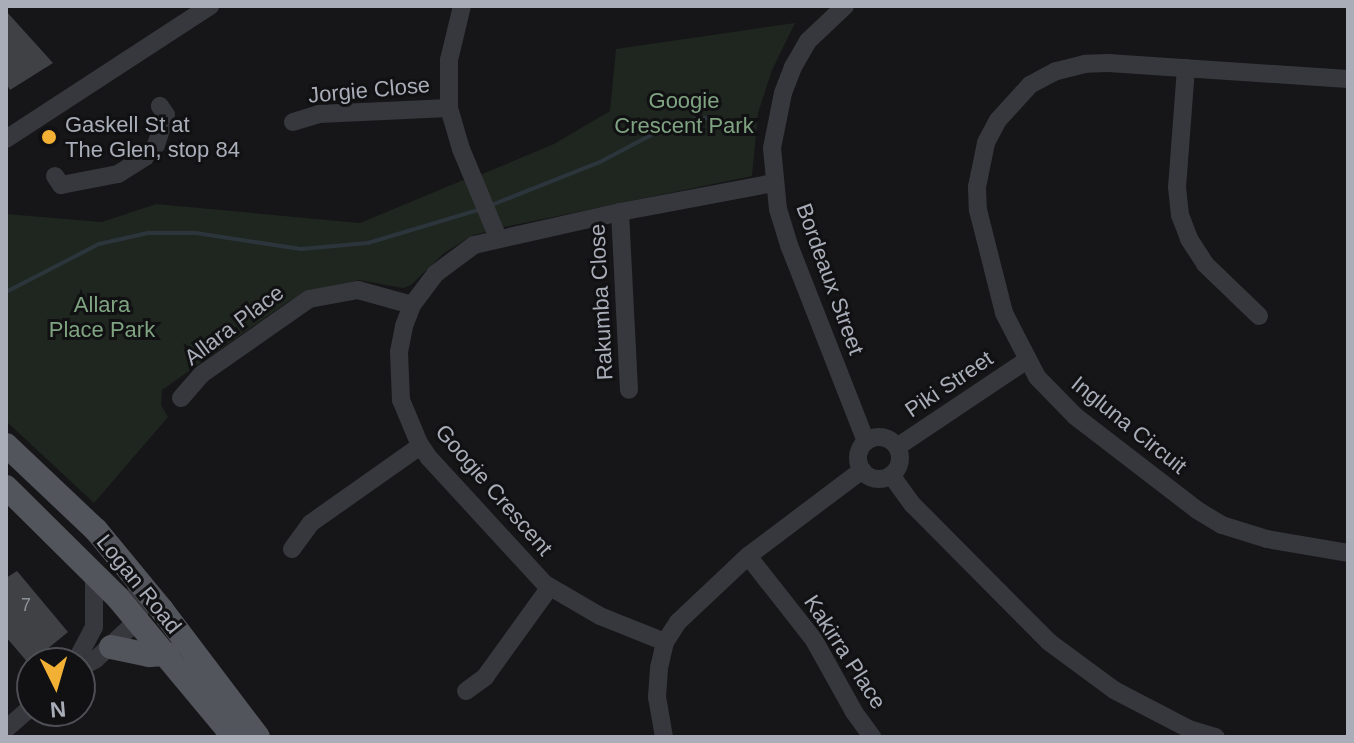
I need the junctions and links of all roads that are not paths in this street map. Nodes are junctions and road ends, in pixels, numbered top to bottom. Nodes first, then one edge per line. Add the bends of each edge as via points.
1 (210, 6) edge
2 (462, 6) edge
3 (845, 6) edge
4 (1186, 68) junction
5 (1348, 79) edge
6 (160, 106) dead end
7 (449, 108) junction
8 (293, 122) dead end
9 (6, 139) edge
10 (55, 176) dead end
11 (774, 183) junction
12 (620, 212) junction
13 (498, 238) junction
14 (412, 305) junction
15 (1259, 316) dead end
16 (1027, 360) junction
17 (629, 390) dead end
18 (181, 398) dead end
19 (866, 441) junction
20 (6, 445) edge
21 (420, 446) junction
22 (897, 447) junction
23 (862, 470) junction
24 (891, 475) junction
25 (6, 487) edge
26 (292, 549) dead end
27 (1348, 553) edge
28 (748, 556) junction
29 (94, 573) junction
30 (134, 575) junction
31 (550, 587) junction
32 (138, 620) junction
33 (665, 642) junction
34 (83, 647) edge
35 (111, 647) junction
36 (168, 654) junction
37 (96, 657) edge
38 (466, 691) dead end
39 (1188, 733) edge
40 (234, 737) edge
41 (258, 737) edge
42 (664, 737) edge
43 (872, 737) edge
44 (1216, 737) edge

1 - 9 street
2 - 7 street via 449,60
3 - 11 street, Bordeaux Street via 808,41 793,67 775,124
4 - 5 street, Ingluna Circuit
4 - 15 street via 1177,187 1180,215 1205,264
4 - 16 street, Ingluna Circuit via 1109,63 1056,71 1030,85 998,120 979,166 978,210 1004,313
6 - 10 street via 166,115 156,145 138,161 118,174 61,185
7 - 8 street, Jorgie Close via 319,114
7 - 13 street
11 - 12 street, Googie Crescent
11 - 19 street, Bordeaux Street via 789,245
12 - 13 street, Googie Crescent
12 - 17 street, Rakumba Close
13 - 14 street, Googie Crescent via 455,257
14 - 18 street, Allara Place via 358,290 309,299 202,374
14 - 21 street, Googie Crescent via 398,377 401,400
16 - 22 street, Piki Street
16 - 27 street, Ingluna Circuit via 1075,416 1197,510 1244,534
19 - 22 street via 880,437
19 - 23 street via 859,452
20 - 30 main road, Logan Road via 62,496
21 - 26 street via 311,523
21 - 31 street, Googie Crescent
22 - 24 street via 899,465
23 - 24 street via 873,478
23 - 28 street
24 - 39 street via 913,505 1049,642 1114,690
25 - 29 main road, Logan Road
28 - 33 street via 696,603
28 - 43 street, Kakirra Place via 814,640
29 - 32 main road, Logan Road
29 - 34 street via 94,627
30 - 32 street
30 - 41 main road, Logan Road
31 - 33 street, Googie Crescent via 600,616
31 - 38 street via 485,677
32 - 35 street
32 - 36 main road, Logan Road
33 - 42 street via 657,697
35 - 36 main road
35 - 37 street
36 - 40 main road, Logan Road
39 - 44 street

